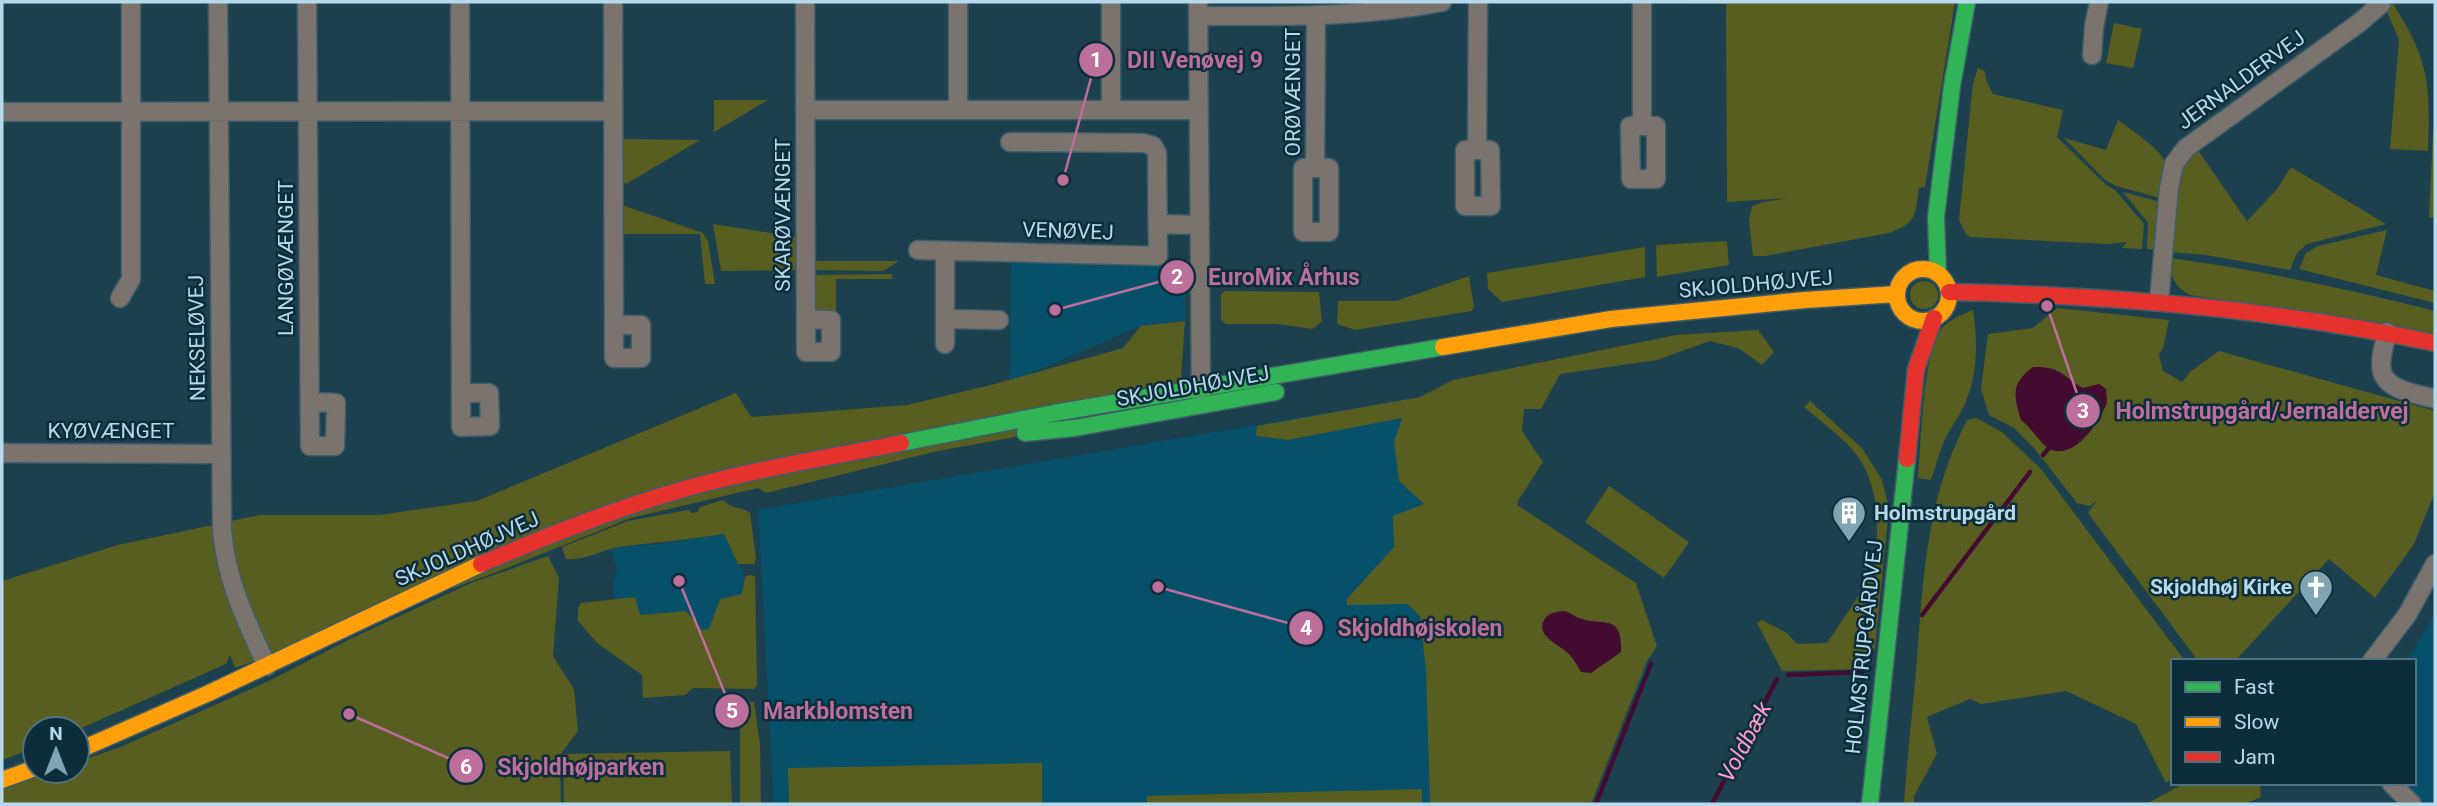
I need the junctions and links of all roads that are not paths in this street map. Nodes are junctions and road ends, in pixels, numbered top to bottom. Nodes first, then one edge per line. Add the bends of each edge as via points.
1 (131, 2) edge
2 (218, 2) edge
3 (307, 2) edge
4 (460, 2) edge
5 (613, 2) edge
6 (805, 2) edge
7 (958, 2) edge
8 (1111, 2) edge
9 (1442, 2) edge
10 (1478, 2) edge
11 (1642, 2) edge
12 (1967, 2) edge
13 (2099, 2) edge
14 (2381, 4) dead end
15 (1381, 7) edge
16 (1198, 9) edge
17 (1316, 16) junction
18 (2092, 55) dead end
19 (958, 109) junction
20 (1111, 109) junction
21 (805, 110) junction
22 (1199, 110) junction
23 (132, 111) junction
24 (460, 111) junction
25 (613, 111) junction
26 (2, 112) edge
27 (218, 113) junction
28 (308, 113) junction
29 (1642, 126) dead end
30 (1010, 142) dead end
31 (1477, 150) dead end
32 (1315, 168) dead end
33 (1936, 217) junction
34 (1158, 225) junction
35 (1199, 225) junction
36 (918, 250) dead end
37 (945, 251) junction
38 (1917, 270) junction
39 (1938, 274) junction
40 (1949, 292) junction
41 (1897, 294) junction
42 (120, 298) dead end
43 (2160, 301) junction
44 (1907, 316) junction
45 (1934, 318) junction
46 (806, 319) dead end
47 (945, 319) junction
48 (999, 320) dead end
49 (614, 324) dead end
50 (2387, 332) junction
51 (2435, 342) edge
52 (945, 344) dead end
53 (1916, 369) junction
54 (461, 393) dead end
55 (1201, 398) junction
56 (2435, 399) edge
57 (310, 402) dead end
58 (2, 453) edge
59 (221, 454) junction
60 (2435, 564) edge
61 (2374, 659) edge
62 (267, 666) junction
63 (91, 745) edge
64 (21, 773) edge
65 (2, 779) edge
66 (2393, 785) edge
67 (1870, 804) edge
68 (2412, 804) edge

1 - 23 street
2 - 27 street, NEKSELØVEJ
3 - 28 street, LANGØVÆNGET
4 - 24 street
5 - 25 street
6 - 21 street, SKARØVÆNGET
7 - 19 street
8 - 20 street
9 - 15 street, ORØVÆNGET
10 - 31 street
11 - 29 street
12 - 33 street
13 - 18 street
14 - 43 street, JERNALDERVEJ via 2186,148 2174,164
15 - 17 street, ORØVÆNGET
16 - 17 street, ORØVÆNGET
16 - 22 street
17 - 32 street, ORØVÆNGET
19 - 20 street, SKARØVÆNGET
19 - 21 street, SKARØVÆNGET
20 - 22 street, SKARØVÆNGET
21 - 46 street, SKARØVÆNGET
22 - 35 street
23 - 26 street
23 - 27 street
23 - 42 street via 131,279
24 - 25 street
24 - 28 street
24 - 54 street
25 - 49 street
27 - 28 street
27 - 59 street, NEKSELØVEJ
28 - 57 street, LANGØVÆNGET
30 - 34 street, VENØVEJ via 1149,143 1157,153
33 - 38 street
33 - 39 street
34 - 35 street
34 - 37 street, VENØVEJ via 1158,256
35 - 55 street
36 - 37 street, VENØVEJ
37 - 47 street
38 - 39 street
38 - 41 street via 1905,276
39 - 40 street
40 - 43 street
40 - 45 street via 1947,305
41 - 44 street
41 - 55 street, SKJOLDHØJVEJ via 1611,319 1362,360
43 - 50 street
44 - 45 street via 1921,321
44 - 53 street, HOLMSTRUPGÅRDVEJ
45 - 53 street, HOLMSTRUPGÅRDVEJ
47 - 48 street
47 - 52 street
50 - 51 street
50 - 56 street via 2381,369 2386,380
53 - 67 street, HOLMSTRUPGÅRDVEJ
55 - 62 street, SKJOLDHØJVEJ via 1054,413 722,479 554,533
58 - 59 street, KYØVÆNGET
59 - 62 street, NEKSELØVEJ via 224,555 237,600
60 - 61 street via 2407,615
62 - 63 street, SKJOLDHØJVEJ
64 - 65 street
66 - 68 street

